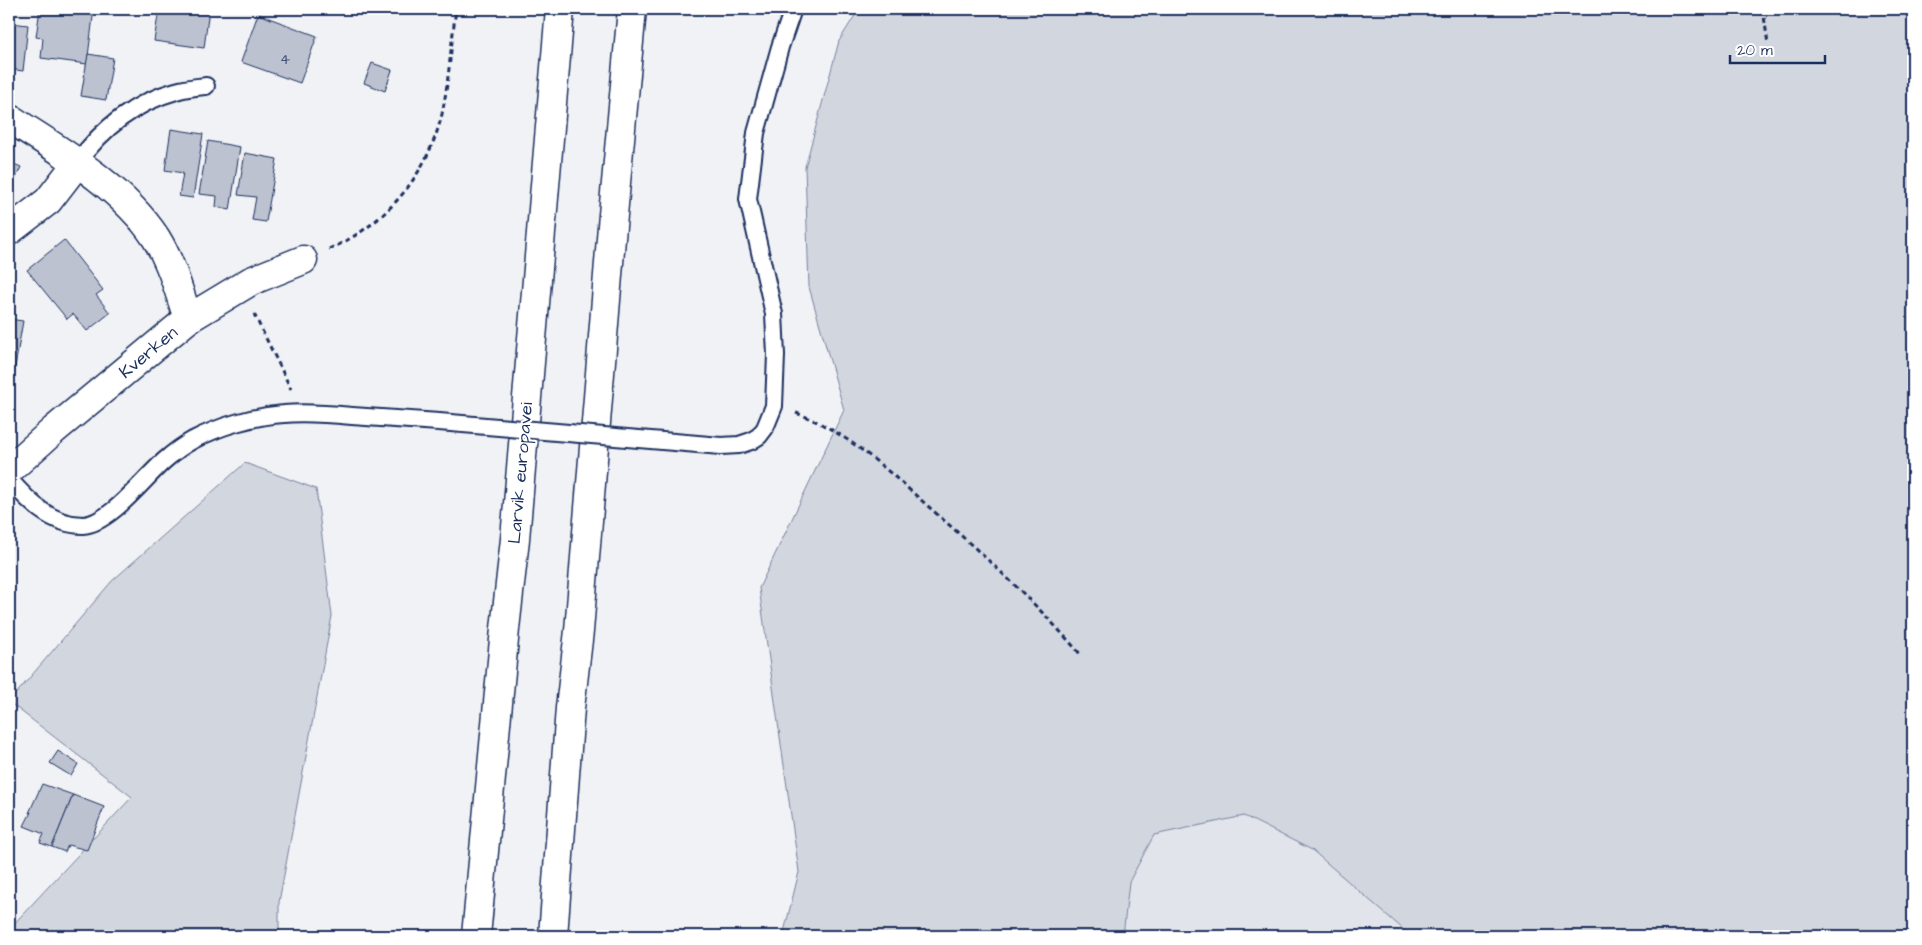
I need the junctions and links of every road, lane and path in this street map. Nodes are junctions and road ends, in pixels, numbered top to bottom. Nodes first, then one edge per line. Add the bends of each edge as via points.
1 (456, 9) edge
2 (560, 9) edge
3 (632, 9) edge
4 (793, 9) edge
5 (1764, 9) edge
6 (1768, 44) dead end
7 (206, 86) dead end
8 (9, 118) edge
9 (78, 162) junction
10 (9, 231) edge
11 (303, 260) joint
12 (237, 290) junction
13 (188, 319) junction
14 (774, 406) junction
15 (298, 414) junction
16 (9, 470) edge
17 (9, 479) edge
18 (1081, 655) dead end
19 (476, 936) edge
20 (553, 936) edge

1 - 11 path via 442,114 429,151 414,178 400,198 373,224 332,248
2 - 19 main road, Larvik europavei via 515,539
3 - 20 main road
4 - 14 lane via 756,133 748,199 774,314
5 - 6 path
7 - 9 lane via 176,90 118,119 93,142
8 - 9 main road
9 - 10 main road via 48,200
9 - 13 main road via 129,205 155,237 172,268
11 - 12 main road, Kverken
12 - 13 main road, Kverken
12 - 15 path via 259,320 296,398
13 - 16 main road, Kverken
14 - 15 lane, bridge via 759,436 739,445 721,446 439,422
14 - 18 path via 812,419 838,433 894,476 992,562
15 - 17 lane via 253,419 193,440 166,459 100,520 85,525 68,523 48,515 29,502

